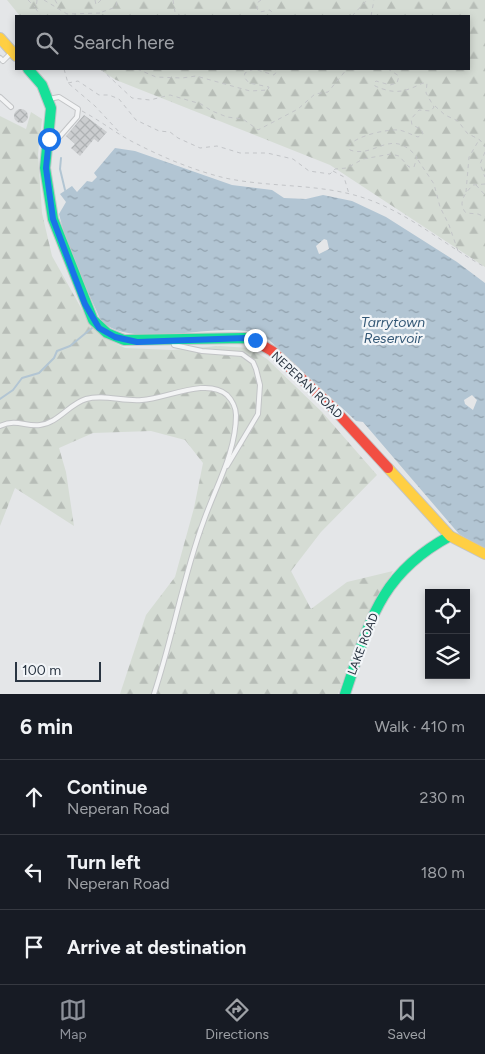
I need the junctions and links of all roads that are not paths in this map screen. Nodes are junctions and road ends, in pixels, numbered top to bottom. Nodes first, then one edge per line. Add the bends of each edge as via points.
1 (0, 38) edge
2 (14, 54) edge
3 (0, 58) edge
4 (29, 70) edge
5 (0, 97) edge
6 (50, 104) junction
7 (11, 107) dead end
8 (47, 151) junction
9 (173, 341) junction
10 (0, 426) edge
11 (225, 469) junction
12 (450, 536) junction
13 (485, 554) edge
14 (154, 694) edge
15 (345, 694) edge

1 - 2 street
2 - 3 lane via 3,61
4 - 6 street via 42,85
5 - 7 lane
6 - 8 street, NEPERAN ROAD
6 - 8 lane via 59,97 78,109 77,118
8 - 9 street, NEPERAN ROAD via 53,219 93,320 107,333 124,340
9 - 11 lane via 174,345 202,351 242,354 253,362 256,369 260,385 258,414
9 - 12 street, NEPERAN ROAD via 245,338 263,344 333,408
10 - 11 lane via 13,422 48,423 72,406 96,397 142,400 196,389 219,391 230,399 236,415
11 - 14 lane via 204,519
12 - 13 street, NEPERAN ROAD
12 - 15 street, LAKE ROAD via 416,557 389,589 366,631

